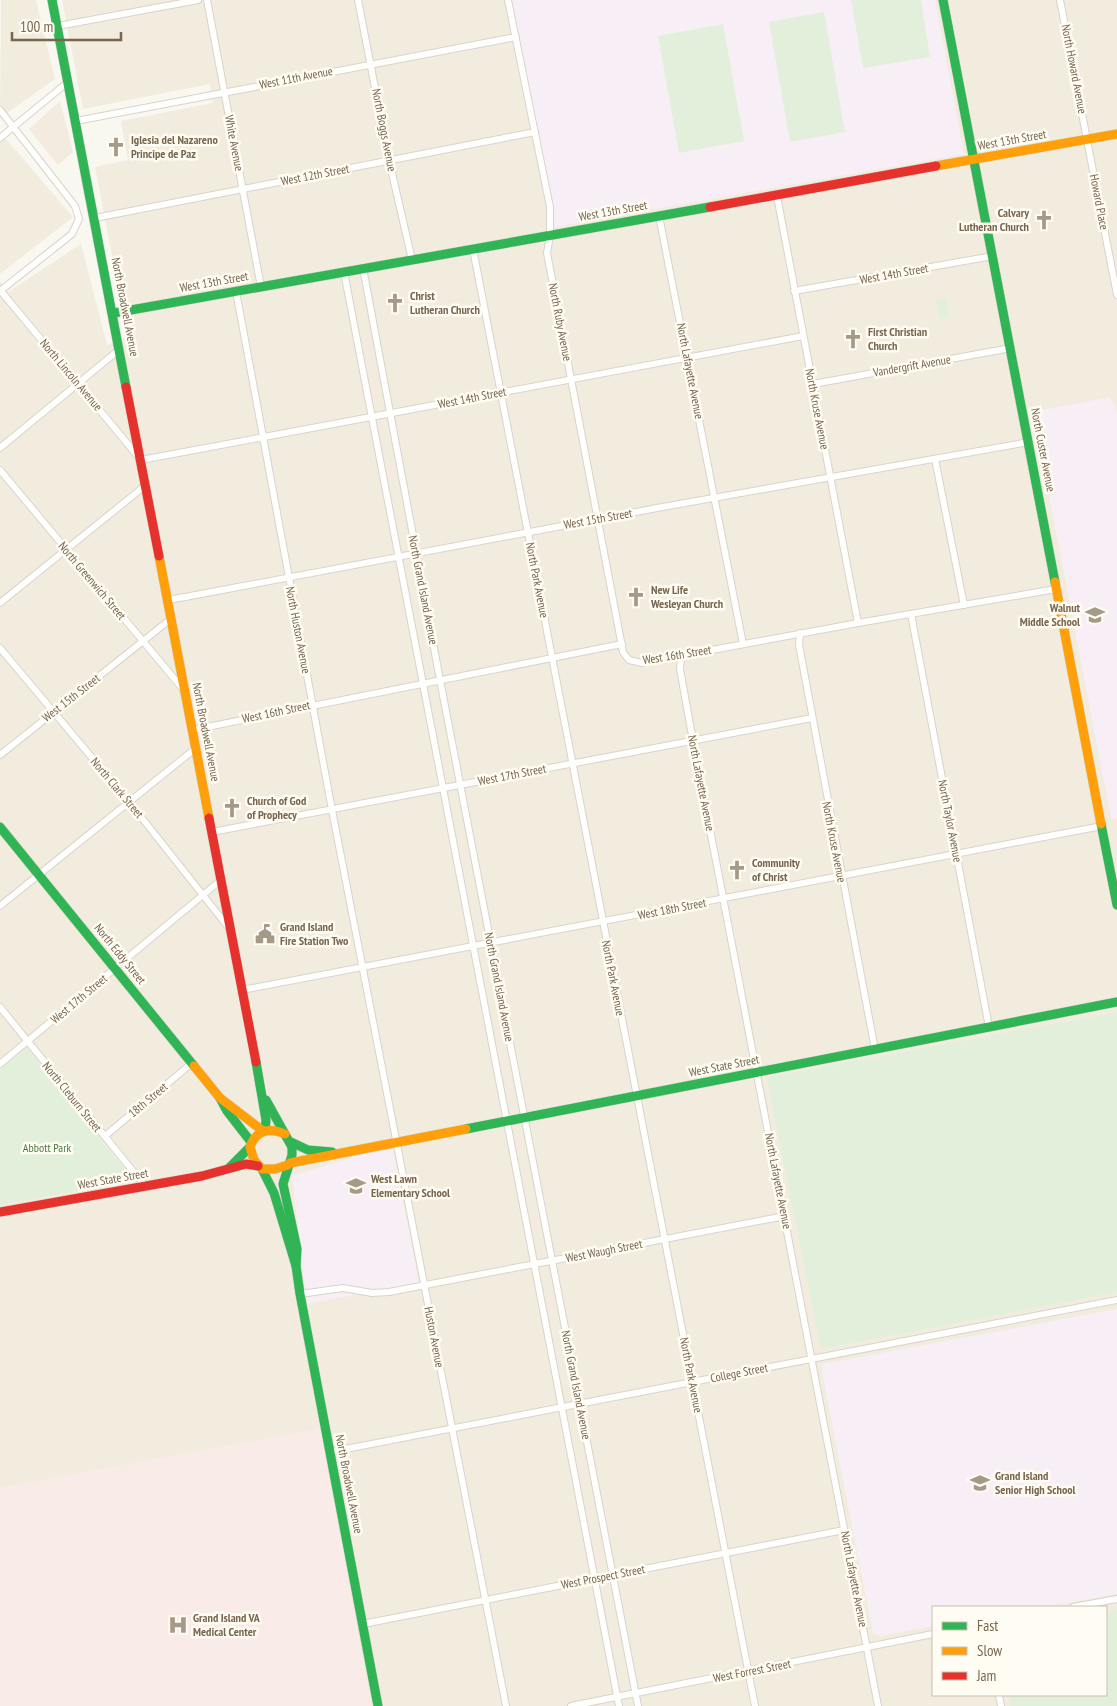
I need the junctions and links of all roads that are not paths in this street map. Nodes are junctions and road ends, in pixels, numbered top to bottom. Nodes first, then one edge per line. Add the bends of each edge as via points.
1 (52, 0) edge
2 (198, 0) edge
3 (207, 0) edge
4 (358, 0) edge
5 (508, 0) edge
6 (944, 0) edge
7 (1060, 0) edge
8 (58, 26) junction
9 (516, 37) junction
10 (371, 64) junction
11 (68, 82) junction
12 (224, 92) junction
13 (0, 110) edge
14 (76, 121) junction
15 (14, 127) junction
16 (535, 132) junction
17 (1117, 134) edge
18 (0, 138) edge
19 (1087, 139) junction
20 (974, 159) junction
21 (389, 160) junction
22 (242, 189) junction
23 (777, 196) junction
24 (659, 216) junction
25 (95, 218) junction
26 (550, 235) junction
27 (473, 249) junction
28 (993, 256) junction
29 (412, 260) junction
30 (363, 268) junction
31 (344, 272) junction
32 (261, 287) junction
33 (0, 290) edge
34 (236, 291) junction
35 (794, 291) junction
36 (1117, 295) edge
37 (114, 313) junction
38 (803, 336) junction
39 (120, 348) junction
40 (1011, 348) junction
41 (687, 358) junction
42 (571, 379) junction
43 (78, 384) junction
44 (813, 384) junction
45 (501, 392) junction
46 (390, 414) junction
47 (372, 417) junction
48 (263, 438) junction
49 (1029, 442) junction
50 (0, 448) edge
51 (935, 459) junction
52 (141, 460) junction
53 (0, 470) edge
54 (830, 477) junction
55 (146, 485) junction
56 (714, 498) junction
57 (598, 519) junction
58 (528, 532) junction
59 (66, 549) junction
60 (416, 553) junction
61 (399, 556) junction
62 (288, 577) junction
63 (1056, 589) junction
64 (169, 600) junction
65 (0, 603) edge
66 (964, 605) junction
67 (911, 614) junction
68 (172, 618) junction
69 (858, 623) junction
70 (800, 633) junction
71 (143, 641) junction
72 (622, 644) junction
73 (743, 644) junction
74 (0, 648) edge
75 (681, 656) junction
76 (552, 658) junction
77 (440, 680) junction
78 (423, 683) junction
79 (186, 692) junction
80 (312, 705) junction
81 (53, 712) junction
82 (812, 718) junction
83 (192, 730) junction
84 (693, 741) junction
85 (196, 748) junction
86 (0, 755) edge
87 (572, 764) junction
88 (460, 785) junction
89 (443, 788) junction
90 (130, 803) junction
91 (332, 810) junction
92 (1102, 826) junction
93 (0, 827) edge
94 (212, 832) junction
95 (956, 854) junction
96 (39, 875) junction
97 (841, 877) junction
98 (221, 880) junction
99 (203, 895) junction
100 (723, 899) junction
101 (0, 906) edge
102 (1117, 906) edge
103 (602, 923) junction
104 (231, 930) junction
105 (491, 944) junction
106 (474, 947) junction
107 (115, 968) junction
108 (362, 968) junction
109 (242, 990) junction
110 (1117, 1002) edge
111 (0, 1007) edge
112 (989, 1028) junction
113 (27, 1041) junction
114 (875, 1050) junction
115 (192, 1063) junction
116 (0, 1064) edge
117 (757, 1073) junction
118 (261, 1088) junction
119 (635, 1096) junction
120 (220, 1098) junction
121 (524, 1118) junction
122 (506, 1121) junction
123 (264, 1130) junction
124 (105, 1136) junction
125 (288, 1138) junction
126 (396, 1142) junction
127 (251, 1145) junction
128 (334, 1153) junction
129 (289, 1164) junction
130 (230, 1167) junction
131 (260, 1167) junction
132 (145, 1186) junction
133 (0, 1212) edge
134 (785, 1216) junction
135 (664, 1240) junction
136 (552, 1261) junction
137 (533, 1265) junction
138 (296, 1266) junction
139 (424, 1286) junction
140 (300, 1294) junction
141 (1117, 1300) edge
142 (812, 1360) junction
143 (692, 1382) junction
144 (579, 1404) junction
145 (562, 1407) junction
146 (452, 1428) junction
147 (330, 1452) junction
148 (844, 1530) junction
149 (726, 1553) junction
150 (613, 1575) junction
151 (594, 1578) junction
152 (1117, 1599) edge
153 (485, 1600) junction
154 (1078, 1606) edge
155 (363, 1624) junction
156 (932, 1634) edge
157 (867, 1648) junction
158 (748, 1671) junction
159 (636, 1693) junction
160 (617, 1697) junction
161 (378, 1706) edge
162 (506, 1706) edge
163 (571, 1706) edge
164 (618, 1706) edge
165 (638, 1706) edge
166 (755, 1706) edge
167 (878, 1706) edge

1 - 8 main road, North Broadwell Avenue
2 - 8 street
3 - 12 street, White Avenue
4 - 10 street, North Boggs Avenue
5 - 9 street, North Ruby Avenue
6 - 20 main road, North Custer Avenue
7 - 19 street, North Howard Avenue
8 - 11 main road, North Broadwell Avenue
9 - 10 street, West 11th Avenue
9 - 16 street, North Ruby Avenue
10 - 12 street, West 11th Avenue
10 - 21 street, North Boggs Avenue
11 - 14 main road, North Broadwell Avenue
11 - 15 street
12 - 14 street, West 11th Avenue
12 - 22 street, White Avenue
13 - 15 street
14 - 25 main road, North Broadwell Avenue
15 - 18 street
15 - 33 street via 75,206 79,219 72,234
16 - 21 street, West 12th Street
16 - 26 street, North Ruby Avenue via 550,207
17 - 19 main road, West 13th Street
19 - 20 main road, West 13th Street
19 - 36 street, Howard Place
20 - 23 main road, West 13th Street
20 - 28 main road, North Custer Avenue
21 - 22 street, West 12th Street
21 - 29 street, North Boggs Avenue
22 - 25 street, West 12th Street
22 - 32 street, White Avenue
23 - 24 main road, West 13th Street
23 - 35 street, North Kruse Avenue
24 - 26 main road, West 13th Street
24 - 41 street, North Lafayette Avenue
25 - 37 main road, North Broadwell Avenue
26 - 27 main road, West 13th Street
26 - 42 street, North Ruby Avenue via 547,253
27 - 29 main road, West 13th Street
27 - 45 street, North Park Avenue
28 - 35 street, West 14th Street
28 - 40 main road, North Custer Avenue
29 - 30 main road, West 13th Street
30 - 31 main road, West 13th Street
30 - 46 street, North Grand Island Avenue
31 - 32 main road, West 13th Street
31 - 47 street, North Grand Island Avenue
32 - 34 main road, West 13th Street
33 - 43 street, North Lincoln Avenue
34 - 37 main road, West 13th Street
34 - 48 street, North Huston Avenue
35 - 38 street, North Kruse Avenue
37 - 39 main road, North Broadwell Avenue
38 - 41 street, West 14th Street
38 - 44 street, North Kruse Avenue
39 - 43 street
39 - 52 main road, North Broadwell Avenue
40 - 44 street, Vandergrift Avenue
40 - 49 main road, North Custer Avenue
41 - 42 street, West 14th Street
41 - 56 street, North Lafayette Avenue
42 - 45 street, West 14th Street
42 - 57 street, North Ruby Avenue
43 - 50 street
43 - 52 street, North Lincoln Avenue
44 - 54 street, North Kruse Avenue
45 - 46 street, West 14th Street
45 - 58 street, North Park Avenue
46 - 47 street, West 14th Street
46 - 60 street, North Grand Island Avenue
47 - 48 street, West 14th Street
47 - 61 street, North Grand Island Avenue
48 - 52 street, West 14th Street
48 - 62 street, North Huston Avenue
49 - 51 street, West 15th Street
49 - 63 main road, North Custer Avenue
51 - 54 street, West 15th Street
51 - 66 street
52 - 55 main road, North Broadwell Avenue
53 - 59 street, North Greenwich Street
54 - 56 street, West 15th Street
54 - 69 street, North Kruse Avenue
55 - 59 street
55 - 64 main road, North Broadwell Avenue
56 - 57 street, West 15th Street
56 - 73 street, North Lafayette Avenue
57 - 58 street, West 15th Street
57 - 72 street, North Ruby Avenue
58 - 60 street, West 15th Street
58 - 76 street, North Park Avenue
59 - 65 street
59 - 71 street, North Greenwich Street
60 - 61 street, West 15th Street
60 - 77 street, North Grand Island Avenue
61 - 62 street, West 15th Street
61 - 78 street, North Grand Island Avenue
62 - 64 street, West 15th Street
62 - 80 street, North Huston Avenue
63 - 66 street, West 16th Street
63 - 92 main road, North Custer Avenue
64 - 68 main road, North Broadwell Avenue
66 - 67 street, West 16th Street
67 - 69 street, West 16th Street
67 - 95 street, North Taylor Avenue
68 - 71 street
68 - 79 main road, North Broadwell Avenue
69 - 70 street, West 16th Street
70 - 73 street, West 16th Street
70 - 82 street, North Kruse Avenue via 799,645
71 - 79 street, North Greenwich Street
71 - 81 street, West 15th Street
72 - 75 street, West 16th Street via 629,660 642,663
72 - 76 street, West 16th Street
73 - 75 street, West 16th Street
74 - 81 street, North Clark Street
75 - 84 street, North Lafayette Avenue via 680,669
76 - 77 street, West 16th Street
76 - 87 street, North Park Avenue
77 - 78 street, West 16th Street
77 - 88 street, North Grand Island Avenue
78 - 80 street, West 16th Street
78 - 89 street, North Grand Island Avenue
79 - 83 main road, North Broadwell Avenue
80 - 83 street, West 16th Street
80 - 91 street, North Huston Avenue
81 - 86 street, West 15th Street
81 - 90 street, North Clark Street
82 - 84 street, West 17th Street
82 - 97 street, North Kruse Avenue
83 - 85 main road, North Broadwell Avenue
84 - 87 street, West 17th Street
84 - 100 street, North Lafayette Avenue
85 - 90 street
85 - 94 main road, North Broadwell Avenue
87 - 88 street, West 17th Street
87 - 103 street, North Park Avenue
88 - 89 street, West 17th Street
88 - 105 street, North Grand Island Avenue
89 - 91 street, West 17th Street
89 - 106 street, North Grand Island Avenue
90 - 96 street
90 - 99 street, North Clark Street
91 - 94 street, West 17th Street
91 - 108 street, North Huston Avenue
92 - 95 street, West 18th Street
92 - 102 main road, North Custer Avenue
93 - 96 main road, North Eddy Street
94 - 98 main road, North Broadwell Avenue
95 - 97 street, West 18th Street
95 - 112 street, North Taylor Avenue
96 - 101 street
96 - 107 main road, North Eddy Street
97 - 100 street, West 18th Street
97 - 114 street, North Kruse Avenue
98 - 99 street
98 - 104 main road, North Broadwell Avenue
99 - 104 street, North Clark Street
99 - 107 street, West 17th Street
100 - 103 street, West 18th Street
100 - 117 street, North Lafayette Avenue
103 - 105 street, West 18th Street
103 - 119 street, North Park Avenue
104 - 109 main road, North Broadwell Avenue
105 - 106 street, West 18th Street
105 - 121 street, North Grand Island Avenue
106 - 108 street, West 18th Street
106 - 122 street, North Grand Island Avenue
107 - 113 street, West 17th Street
107 - 115 main road, North Eddy Street
108 - 109 street, West 18th Street
108 - 126 street, Huston Avenue
109 - 118 main road, North Broadwell Avenue
110 - 112 main road, West State Street
111 - 113 street, North Cleburn Street
112 - 114 main road, West State Street
113 - 116 street, West 17th Street
113 - 124 street, North Cleburn Street
114 - 117 main road, West State Street
115 - 120 main road, North Eddy Street
115 - 124 street, 18th Street
117 - 119 main road, West State Street
117 - 134 street, North Lafayette Avenue
118 - 123 main road, North Broadwell Avenue via 266,1118
118 - 125 main road, North Broadwell Avenue
119 - 121 main road, West State Street
119 - 135 street, North Park Avenue
120 - 123 main road, North Eddy Street
120 - 127 main road, North Eddy Street via 224,1110 245,1130
121 - 122 main road, West State Street
121 - 136 street, North Grand Island Avenue
122 - 126 main road, West State Street
122 - 137 street, North Grand Island Avenue
123 - 125 main road via 277,1130
123 - 127 main road
124 - 132 street, North Cleburn Street
125 - 128 main road, West State Street via 308,1150
125 - 129 main road via 292,1155
126 - 128 main road, West State Street
126 - 139 street, Huston Avenue
127 - 130 main road, West State Street
127 - 131 main road
128 - 129 main road, West State Street
129 - 131 main road via 275,1169
129 - 138 main road, North Broadwell Avenue via 283,1184 297,1248
130 - 131 main road, West State Street via 246,1164
130 - 132 main road, West State Street via 202,1176
131 - 138 main road, North Broadwell Avenue via 275,1192 288,1251
132 - 133 main road, West State Street
134 - 135 street, West Waugh Street
134 - 142 street, North Lafayette Avenue
135 - 136 street, West Waugh Street
135 - 143 street, North Park Avenue
136 - 137 street, West Waugh Street
136 - 144 street, North Grand Island Avenue
137 - 139 street, West Waugh Street
137 - 145 street, North Grand Island Avenue
138 - 140 main road, North Broadwell Avenue
139 - 140 street, West Waugh Street via 381,1293 343,1288
139 - 146 street, Huston Avenue
140 - 147 main road, North Broadwell Avenue
141 - 142 street, College Street
142 - 143 street, College Street
142 - 148 street, North Lafayette Avenue
143 - 144 street, College Street
143 - 149 street, North Park Avenue
144 - 145 street, College Street
144 - 150 street, North Grand Island Avenue
145 - 146 street, College Street
145 - 151 street, North Grand Island Avenue
146 - 147 street, College Street
146 - 153 street, Huston Avenue
147 - 155 main road, North Broadwell Avenue
148 - 149 street, West Prospect Street
148 - 157 street, North Lafayette Avenue
149 - 150 street, West Prospect Street
149 - 158 street, North Park Avenue
150 - 151 street, West Prospect Street
150 - 159 street, North Grand Island Avenue
151 - 153 street, West Prospect Street
151 - 160 street, North Grand Island Avenue
152 - 154 street
153 - 155 street, West Prospect Street
153 - 162 street, Huston Avenue
155 - 161 main road, North Broadwell Avenue
156 - 157 street, West Forrest Street
157 - 158 street, West Forrest Street
157 - 167 street, North Lafayette Avenue
158 - 159 street, West Forrest Street
158 - 166 street, North Park Avenue
159 - 160 street, West Forrest Street
159 - 165 street, North Grand Island Avenue
160 - 163 street, West Forrest Street
160 - 164 street, North Grand Island Avenue

